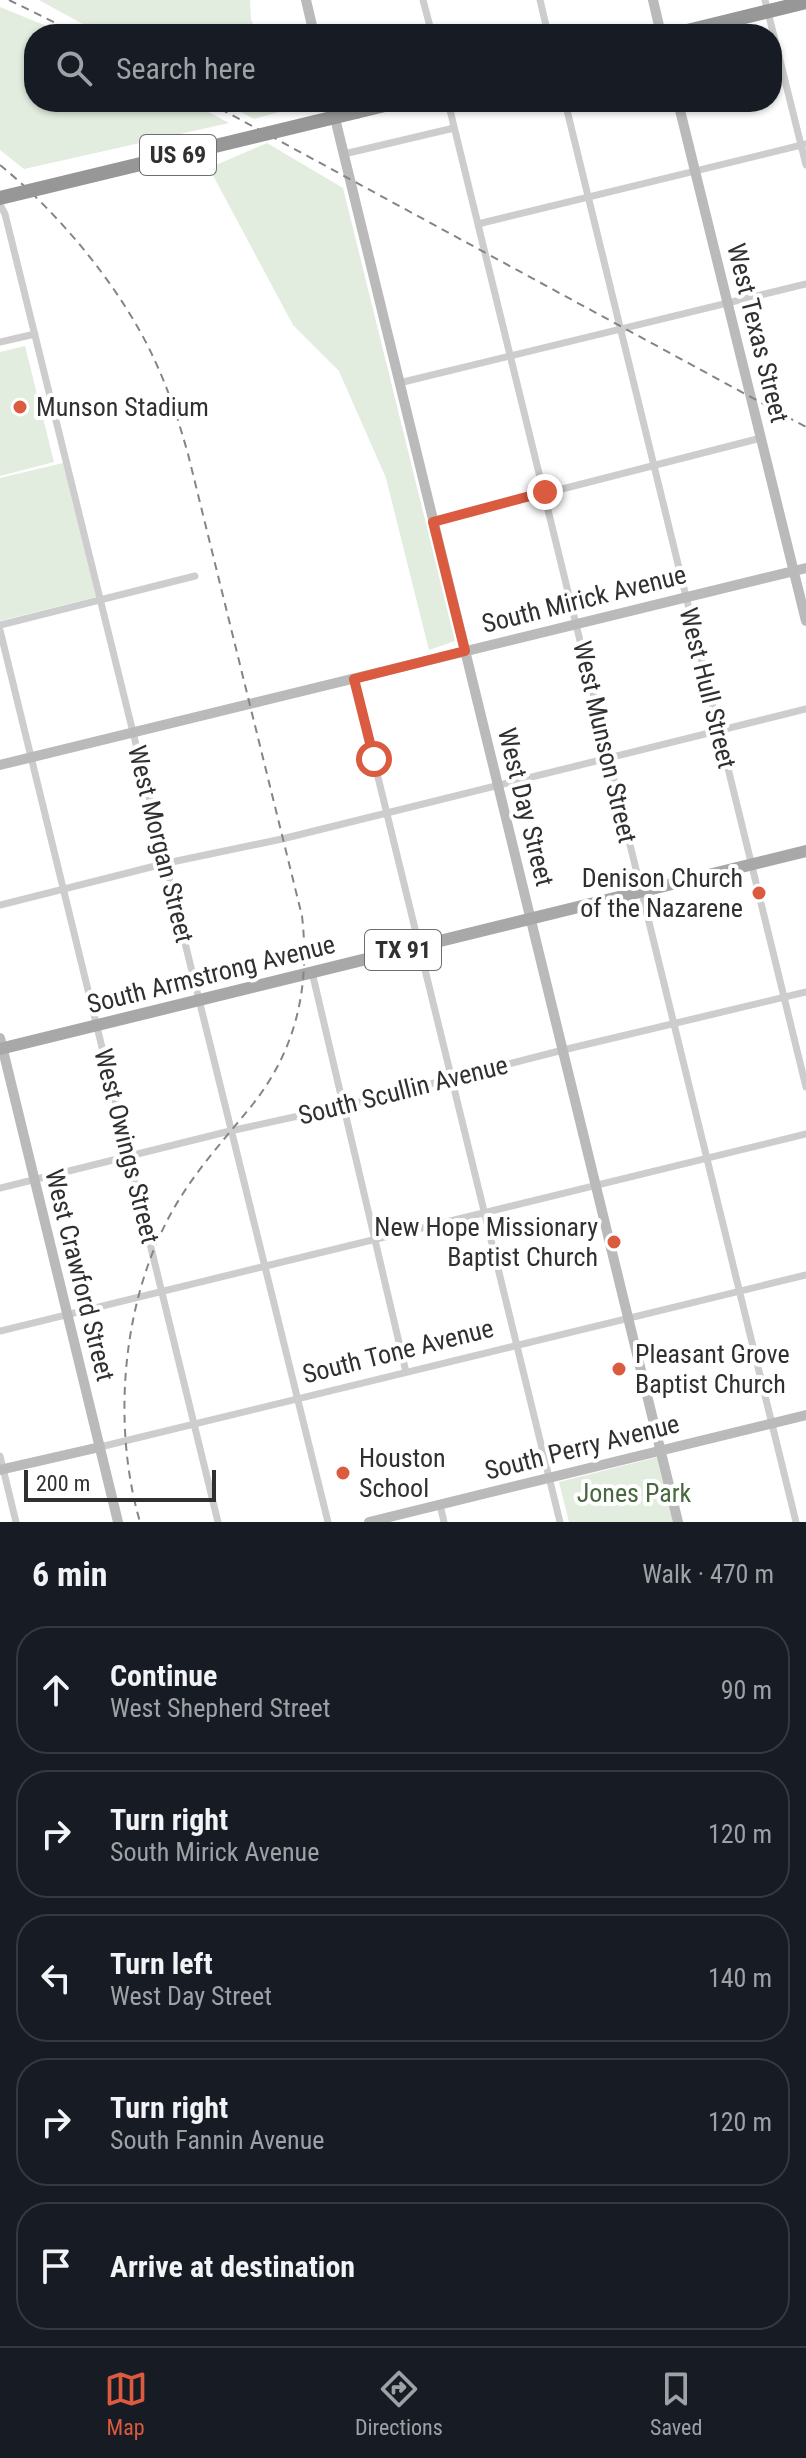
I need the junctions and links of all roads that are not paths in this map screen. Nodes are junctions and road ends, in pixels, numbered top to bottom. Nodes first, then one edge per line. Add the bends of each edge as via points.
1 (306, 0) edge
2 (423, 0) edge
3 (540, 0) edge
4 (653, 0) edge
5 (806, 2) edge
6 (767, 6) edge
7 (312, 24) edge
8 (429, 24) edge
9 (546, 24) edge
10 (659, 24) edge
11 (708, 24) edge
12 (782, 62) edge
13 (334, 112) edge
14 (356, 112) edge
15 (450, 112) edge
16 (567, 112) edge
17 (681, 112) edge
18 (454, 128) junction
19 (804, 145) edge
20 (344, 154) junction
21 (806, 165) edge
22 (696, 171) junction
23 (0, 198) edge
24 (588, 198) junction
25 (0, 205) edge
26 (2, 214) edge
27 (478, 224) junction
28 (806, 284) edge
29 (729, 305) junction
30 (622, 330) junction
31 (35, 334) junction
32 (0, 342) edge
33 (511, 355) junction
34 (399, 383) junction
35 (761, 438) junction
36 (653, 465) junction
37 (545, 492) junction
38 (433, 522) junction
39 (806, 568) edge
40 (794, 571) junction
41 (195, 576) dead end
42 (685, 597) junction
43 (101, 600) junction
44 (806, 621) edge
45 (578, 623) junction
46 (0, 628) edge
47 (465, 651) junction
48 (354, 679) junction
49 (806, 709) edge
50 (720, 730) junction
51 (134, 733) junction
52 (608, 757) junction
53 (32, 758) junction
54 (0, 765) edge
55 (499, 785) junction
56 (388, 812) junction
57 (806, 851) edge
58 (167, 863) junction
59 (752, 864) junction
60 (64, 890) junction
61 (641, 892) junction
62 (0, 905) edge
63 (531, 918) junction
64 (421, 946) junction
65 (312, 972) junction
66 (806, 992) edge
67 (784, 997) junction
68 (199, 999) junction
69 (97, 1024) junction
70 (674, 1024) junction
71 (1, 1045) edge
72 (563, 1050) junction
73 (453, 1078) junction
74 (806, 1087) edge
75 (344, 1106) junction
76 (230, 1131) junction
77 (806, 1134) edge
78 (128, 1157) junction
79 (706, 1158) junction
80 (33, 1180) junction
81 (596, 1185) junction
82 (0, 1188) edge
83 (485, 1211) junction
84 (374, 1239) junction
85 (264, 1266) junction
86 (806, 1275) edge
87 (162, 1290) junction
88 (739, 1291) junction
89 (67, 1315) junction
90 (628, 1317) junction
91 (0, 1331) edge
92 (518, 1344) junction
93 (406, 1372) junction
94 (298, 1399) junction
95 (806, 1415) edge
96 (771, 1423) junction
97 (195, 1424) junction
98 (100, 1447) junction
99 (661, 1450) junction
100 (0, 1456) edge
101 (2, 1470) edge
102 (549, 1478) junction
103 (440, 1505) junction
104 (16, 1522) edge
105 (118, 1522) edge
106 (218, 1522) edge
107 (328, 1522) edge
108 (369, 1522) edge
109 (444, 1522) edge
110 (560, 1522) edge
111 (678, 1522) edge
112 (796, 1522) edge

1 - 7 street
2 - 8 street
3 - 9 street
4 - 10 street
5 - 6 highway
6 - 11 highway
12 - 19 street
13 - 20 street, West Day Street
14 - 23 highway, US 69, bridge
15 - 18 street, West Munson Street
16 - 24 street, West Hull Street
17 - 22 street, West Texas Street
18 - 20 street
18 - 27 street, West Munson Street
19 - 21 street
19 - 22 street
20 - 34 street, West Day Street
22 - 24 street
22 - 29 street, West Texas Street
24 - 27 street
24 - 30 street, West Hull Street
25 - 26 street, West Morgan Street
26 - 31 street, West Morgan Street
27 - 33 street, West Munson Street
28 - 29 street
29 - 30 street
29 - 35 street, West Texas Street
30 - 33 street
30 - 36 street, West Hull Street
31 - 32 street
31 - 43 street, West Morgan Street
33 - 34 street
33 - 37 street, West Munson Street
34 - 38 street, West Day Street
35 - 36 street
35 - 40 street, West Texas Street
36 - 37 street
36 - 42 street, West Hull Street
37 - 38 street
37 - 45 street, West Munson Street
38 - 47 street, West Day Street
39 - 40 street, South Mirick Avenue
40 - 42 street, South Mirick Avenue
40 - 44 street, West Texas Street
41 - 43 street
42 - 45 street, South Mirick Avenue
42 - 50 street, West Hull Street
43 - 46 street
43 - 51 street, West Morgan Street
45 - 47 street, South Mirick Avenue
45 - 52 street, West Munson Street
46 - 53 street, West Owings Street
47 - 48 street, South Mirick Avenue
47 - 55 street, West Day Street
48 - 51 street, South Mirick Avenue
48 - 56 street
49 - 50 street
50 - 52 street
50 - 59 street, West Hull Street
51 - 53 street, South Mirick Avenue
51 - 58 street, West Morgan Street
52 - 55 street
52 - 61 street, West Munson Street
53 - 54 street, South Mirick Avenue
53 - 60 street, West Owings Street
55 - 56 street
55 - 63 street, West Day Street
56 - 58 street
56 - 64 street
57 - 59 main road, South Armstrong Avenue / TX 91
58 - 60 street
58 - 68 street, West Morgan Street
59 - 61 main road, South Armstrong Avenue / TX 91
59 - 67 street, West Hull Street
60 - 62 street
60 - 69 street, West Owings Street
61 - 63 main road, South Armstrong Avenue / TX 91
61 - 70 street, West Munson Street
63 - 64 main road, South Armstrong Avenue / TX 91
63 - 72 street, West Day Street
64 - 65 main road, South Armstrong Avenue / TX 91
64 - 73 street
65 - 68 main road, South Armstrong Avenue / TX 91
65 - 75 street
66 - 67 street, South Scullin Avenue
67 - 70 street, South Scullin Avenue
67 - 74 street, West Hull Street
68 - 69 main road, South Armstrong Avenue / TX 91
68 - 76 street, West Morgan Street
69 - 71 main road, South Armstrong Avenue / TX 91
69 - 78 street, West Owings Street
70 - 72 street, South Scullin Avenue
70 - 79 street, West Munson Street
71 - 80 street, West Crawford Street
72 - 73 street, South Scullin Avenue
72 - 81 street, West Day Street
73 - 75 street, South Scullin Avenue
73 - 83 street
75 - 76 street, South Scullin Avenue
75 - 84 street
76 - 78 street, South Scullin Avenue
76 - 85 street, West Morgan Street
77 - 79 street
78 - 80 street, South Scullin Avenue
78 - 87 street, West Owings Street
79 - 81 street
79 - 88 street, West Munson Street
80 - 82 street, South Scullin Avenue
80 - 89 street, West Crawford Street
81 - 83 street
81 - 90 street, West Day Street
83 - 84 street
83 - 92 street
84 - 85 street
84 - 93 street
85 - 87 street
85 - 94 street, West Morgan Street
86 - 88 street, South Tone Avenue
87 - 89 street
87 - 97 street, West Owings Street
88 - 90 street, South Tone Avenue
88 - 96 street, West Munson Street
89 - 91 street
89 - 98 street, West Crawford Street
90 - 92 street, South Tone Avenue
90 - 99 street, West Day Street
92 - 93 street, South Tone Avenue
92 - 102 street
93 - 94 street, South Tone Avenue
94 - 97 street, South Tone Avenue
94 - 107 street, West Morgan Street
95 - 96 street, South Perry Avenue
96 - 99 street, South Perry Avenue
96 - 112 street, West Munson Street
97 - 98 street, South Tone Avenue
97 - 106 street, West Owings Street
98 - 101 street, South Tone Avenue
98 - 105 street, West Crawford Street
99 - 102 street, South Perry Avenue
99 - 111 street, West Day Street
100 - 101 street
101 - 104 street
102 - 103 street, South Perry Avenue
102 - 110 street
103 - 108 street, South Perry Avenue
103 - 109 street

